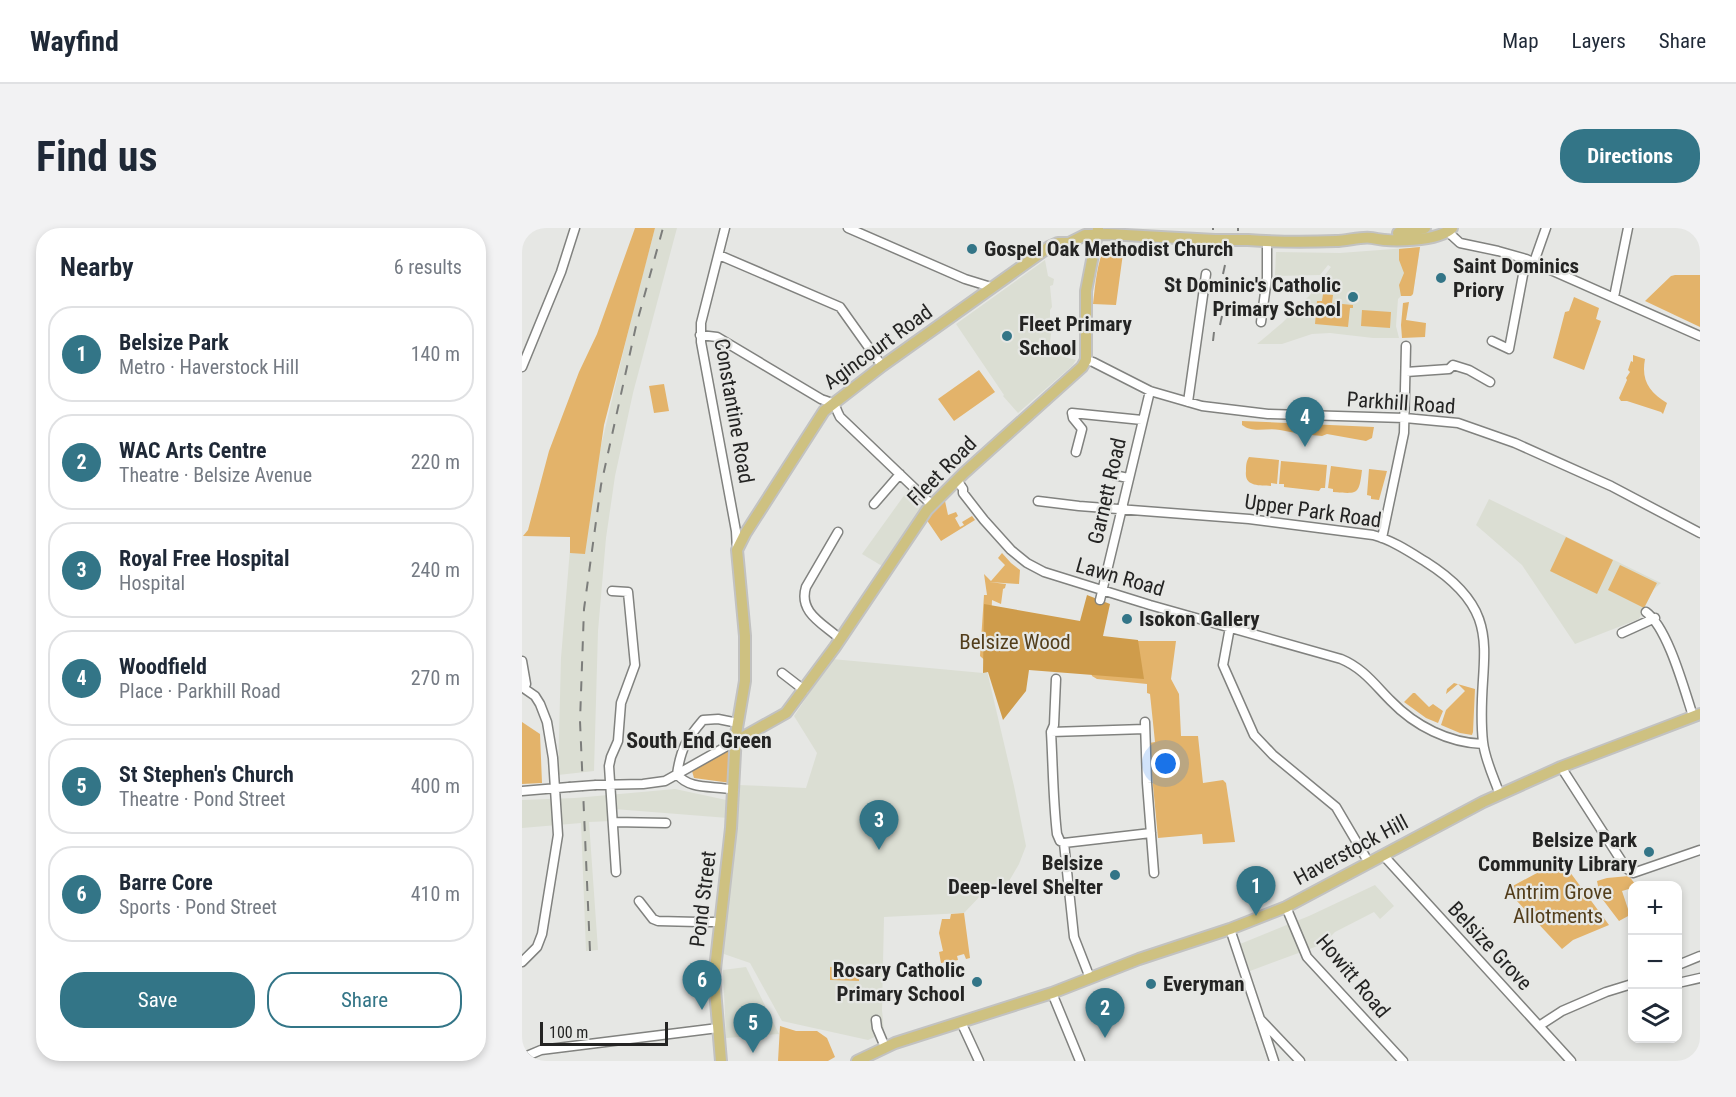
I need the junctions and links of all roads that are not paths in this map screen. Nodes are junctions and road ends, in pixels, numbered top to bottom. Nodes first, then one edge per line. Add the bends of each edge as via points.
1 (575, 228) edge
2 (725, 228) edge
3 (848, 228) edge
4 (1425, 228) edge
5 (1546, 228) edge
6 (1628, 228) edge
7 (1095, 230) edge
8 (1450, 230) edge
9 (1119, 231) edge
10 (1374, 236) junction
11 (1267, 241) junction
12 (1069, 243) junction
13 (1092, 250) junction
14 (719, 255) junction
15 (1530, 260) junction
16 (1206, 274) dead end
17 (992, 287) junction
18 (1614, 297) junction
19 (1261, 322) dead end
20 (700, 335) junction
21 (1700, 336) edge
22 (1492, 341) dead end
23 (1406, 346) dead end
24 (1086, 360) junction
25 (882, 366) junction
26 (522, 367) edge
27 (1406, 372) junction
28 (1490, 382) dead end
29 (1150, 391) junction
30 (1188, 402) junction
31 (833, 403) junction
32 (1405, 418) junction
33 (1142, 420) junction
34 (1076, 452) dead end
35 (900, 474) junction
36 (1114, 475) dead end
37 (1128, 478) junction
38 (954, 483) junction
39 (1038, 501) dead end
40 (874, 504) dead end
41 (932, 505) junction
42 (1123, 508) junction
43 (837, 532) dead end
44 (741, 533) junction
45 (1700, 533) edge
46 (1382, 538) junction
47 (1103, 589) junction
48 (612, 591) dead end
49 (1100, 600) dead end
50 (1646, 612) dead end
51 (1655, 618) junction
52 (1230, 627) junction
53 (1622, 633) dead end
54 (840, 639) junction
55 (522, 661) edge
56 (782, 673) dead end
57 (1056, 679) dead end
58 (523, 687) edge
59 (804, 690) junction
60 (1697, 715) edge
61 (738, 723) junction
62 (752, 732) junction
63 (1051, 732) junction
64 (736, 741) junction
65 (1484, 744) junction
66 (1561, 767) junction
67 (677, 774) junction
68 (610, 784) junction
69 (554, 787) junction
70 (522, 790) edge
71 (734, 790) junction
72 (1500, 795) junction
73 (614, 822) junction
74 (666, 823) dead end
75 (1151, 833) junction
76 (1064, 843) junction
77 (1700, 850) edge
78 (1383, 855) junction
79 (1369, 863) junction
80 (616, 872) dead end
81 (1154, 873) dead end
82 (639, 901) dead end
83 (1286, 907) junction
84 (719, 922) junction
85 (1230, 929) junction
86 (1700, 956) edge
87 (522, 962) edge
88 (1682, 963) edge
89 (1090, 978) junction
90 (1700, 978) edge
91 (1682, 982) edge
92 (1628, 986) edge
93 (1052, 993) junction
94 (1258, 1017) junction
95 (876, 1020) dead end
96 (961, 1022) junction
97 (1539, 1026) junction
98 (718, 1028) junction
99 (881, 1049) junction
100 (522, 1058) edge
101 (722, 1061) edge
102 (857, 1061) edge
103 (979, 1061) edge
104 (1080, 1061) edge
105 (1274, 1061) edge
106 (1300, 1061) edge
107 (1403, 1061) edge
108 (1571, 1061) edge

1 - 26 street
2 - 14 street, Constantine Road
3 - 17 street
4 - 10 main road
5 - 15 street
6 - 18 street
7 - 9 main road, Agincourt Road
7 - 12 main road, Agincourt Road
7 - 13 main road
8 - 10 main road via 1435,237 1378,241
8 - 15 street via 1460,243
9 - 11 main road, Agincourt Road, bridge
10 - 11 main road, Agincourt Road via 1336,241
11 - 19 street
12 - 13 main road
12 - 17 main road, Agincourt Road via 1048,247
13 - 24 main road via 1085,302
14 - 20 street, Constantine Road
14 - 25 street via 840,307
15 - 18 street
15 - 22 street via 1509,350
16 - 30 street
17 - 25 main road, Agincourt Road
18 - 21 street
20 - 31 street via 717,337
20 - 44 street, Constantine Road
23 - 27 street
24 - 29 street, Parkhill Road
24 - 38 main road, Fleet Road via 1078,372
25 - 31 main road, Agincourt Road
27 - 28 street via 1449,369 1453,365
27 - 32 street
29 - 30 street, Parkhill Road
29 - 33 street, Garnett Road
30 - 32 street, Parkhill Road via 1268,414
31 - 35 street via 840,417
31 - 44 main road, Agincourt Road
32 - 45 street, Parkhill Road via 1458,423 1515,443 1611,486
32 - 46 street
33 - 34 street via 1072,413 1082,429
33 - 37 street, Garnett Road
35 - 40 street
35 - 41 street
36 - 37 street
37 - 42 street, Garnett Road
38 - 41 main road, Fleet Road
38 - 47 street, Lawn Road via 963,489 999,538 1027,563 1059,578
39 - 42 street, Upper Park Road
41 - 54 main road, Fleet Road
42 - 46 street, Upper Park Road via 1266,521
42 - 47 street, Garnett Road
43 - 54 street via 803,597 808,612
44 - 61 main road, Agincourt Road via 737,550 745,681
46 - 65 street, Upper Park Road via 1445,576 1476,610 1484,643
47 - 49 street, Garnett Road
47 - 52 street, Lawn Road
48 - 68 street via 628,592 635,665 621,703 618,741 609,766
50 - 51 street
51 - 53 street
51 - 60 street
52 - 65 street, Lawn Road via 1351,663 1422,726 1451,739
52 - 79 street via 1222,665 1254,735 1336,807
54 - 59 main road, Fleet Road
55 - 58 street via 526,684
56 - 59 street
57 - 63 street
58 - 69 street via 535,696 547,722
59 - 62 main road, Fleet Road via 786,713
60 - 66 main road, Haverstock Hill
61 - 62 main road
61 - 64 main road
61 - 67 street via 703,720 680,753
62 - 64 main road, Fleet Road
63 - 75 street via 1145,725
63 - 76 street via 1057,834
64 - 67 street
64 - 71 main road, Pond Street
65 - 72 street, Upper Park Road
66 - 72 main road, Haverstock Hill
66 - 77 street via 1633,873
67 - 68 street via 658,782
67 - 71 street via 691,785
68 - 69 street, bridge
68 - 73 street
69 - 70 street
69 - 87 street via 558,835 542,933 537,947
71 - 84 main road, Pond Street
72 - 78 main road, Haverstock Hill
73 - 74 street
73 - 80 street
75 - 76 street
75 - 81 street
76 - 89 street via 1074,937
78 - 79 main road, Haverstock Hill
78 - 97 street, Belsize Grove
79 - 83 main road, Haverstock Hill
82 - 84 street via 658,921
83 - 85 main road, Haverstock Hill
83 - 107 street, Howitt Road via 1307,957
84 - 98 main road, Pond Street via 714,978
85 - 89 main road, Haverstock Hill
85 - 94 street
86 - 88 street
89 - 93 main road, Haverstock Hill
90 - 91 street
92 - 97 street via 1562,1011
93 - 96 main road, Haverstock Hill
93 - 104 street
94 - 105 street
94 - 106 street
95 - 99 street
96 - 99 main road, Haverstock Hill
96 - 103 street
97 - 108 street, Belsize Grove
98 - 100 street via 541,1050
98 - 101 main road, Pond Street
99 - 102 main road, Haverstock Hill

